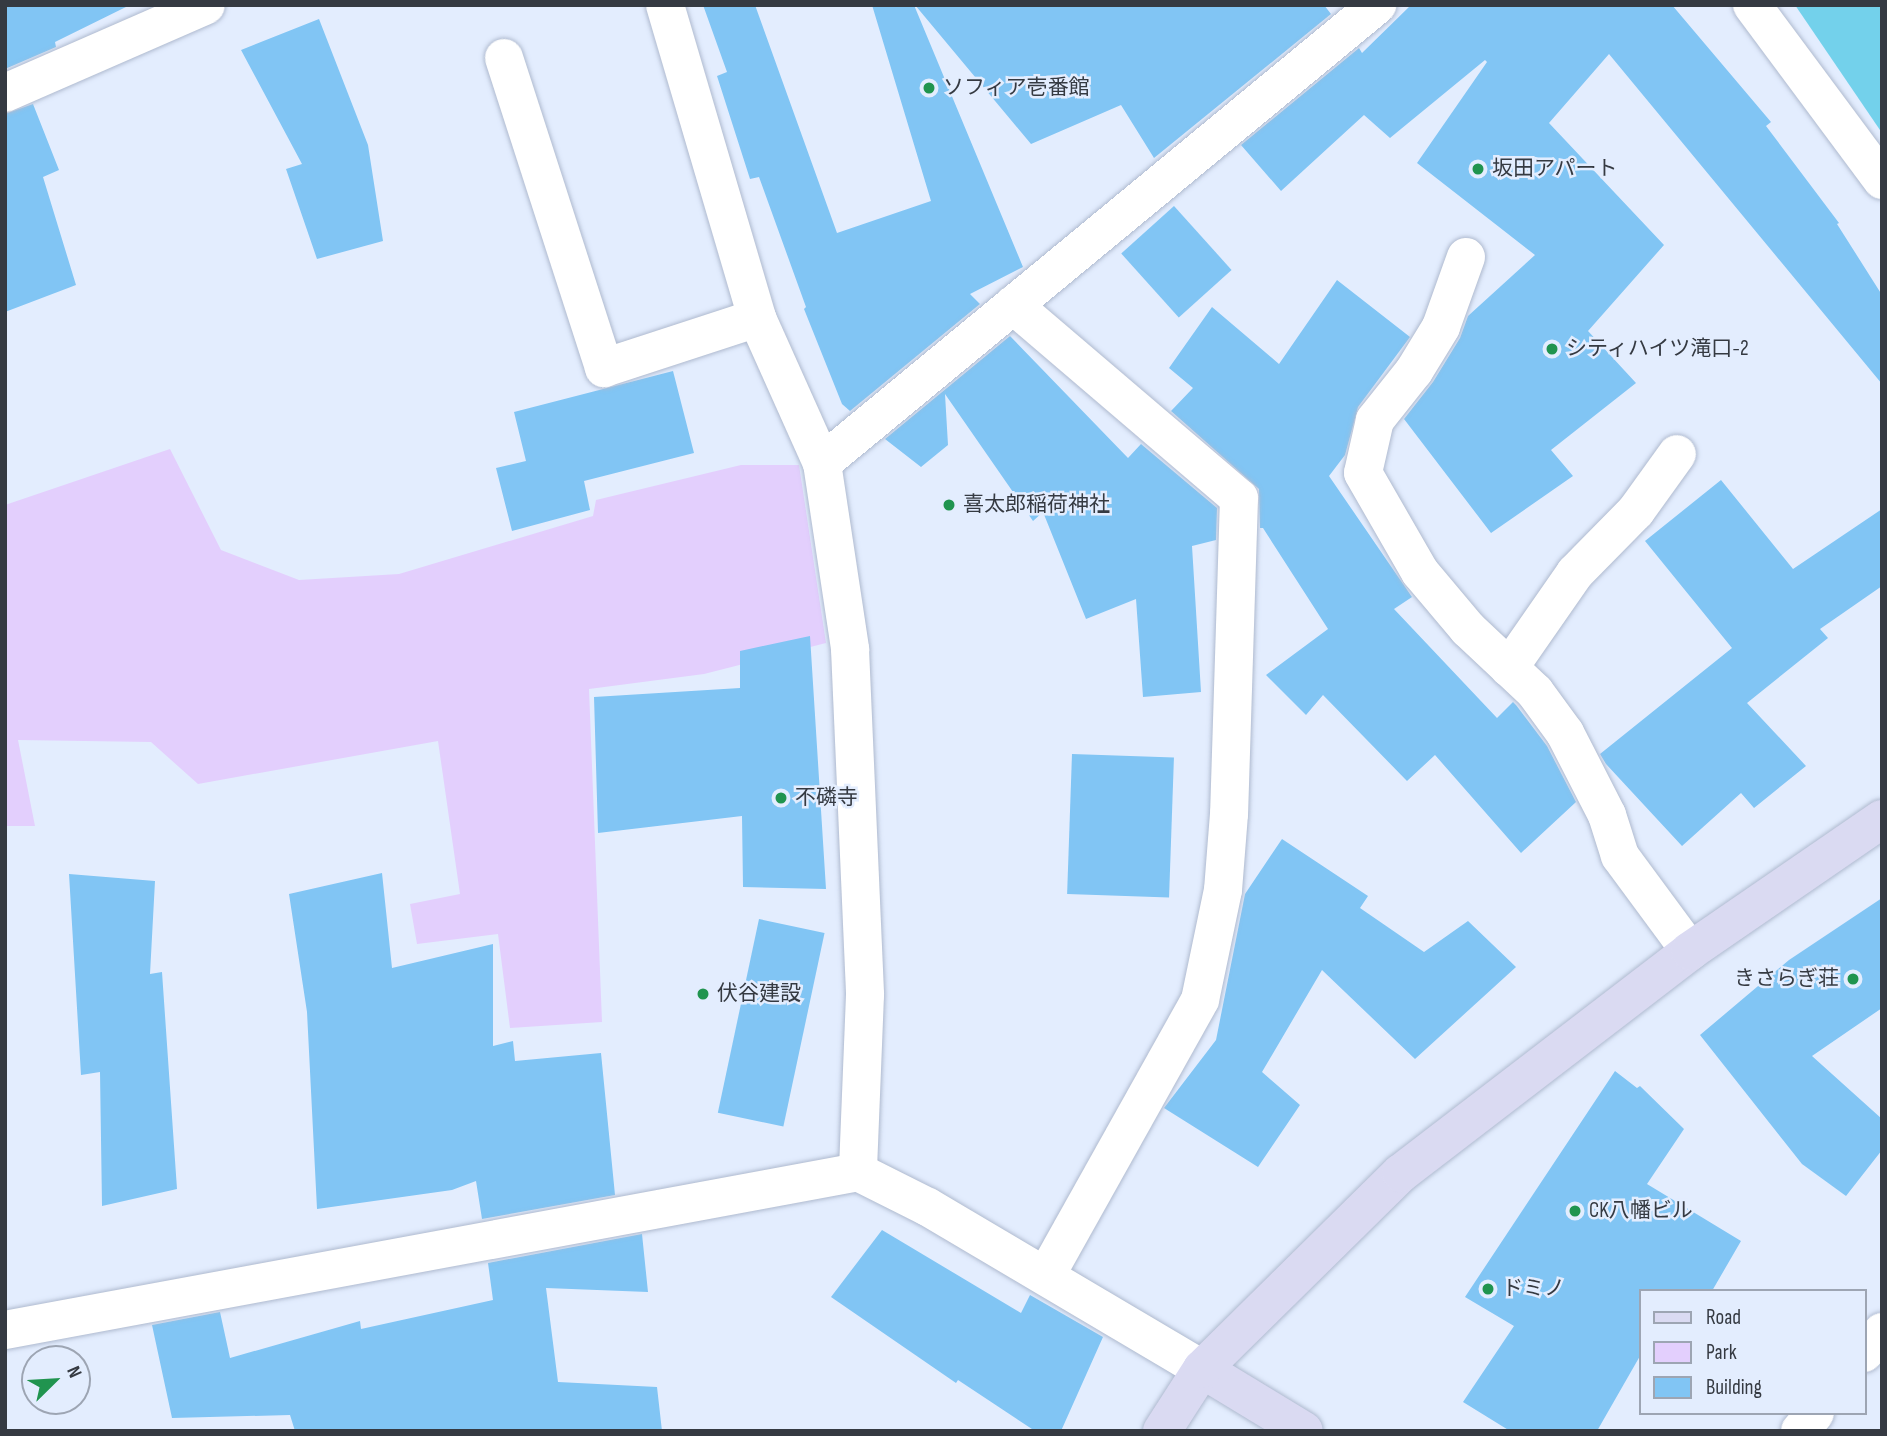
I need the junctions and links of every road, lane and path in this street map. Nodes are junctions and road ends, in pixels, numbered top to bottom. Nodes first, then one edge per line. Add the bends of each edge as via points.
1 (206, 5) edge
2 (666, 5) edge
3 (1377, 5) edge
4 (1752, 5) edge
5 (504, 58) dead end
6 (5, 93) edge
7 (1882, 180) edge
8 (1466, 257) dead end
9 (1013, 305) junction
10 (757, 318) junction
11 (1677, 454) dead end
12 (822, 463) junction
13 (1509, 667) junction
14 (1882, 819) edge
15 (1690, 951) junction
16 (858, 1172) junction
17 (1046, 1275) junction
18 (5, 1330) edge
19 (1882, 1332) edge
20 (1866, 1351) edge
21 (1202, 1369) junction
22 (1813, 1415) edge
23 (1162, 1431) edge
24 (1304, 1431) edge
25 (1800, 1431) edge

1 - 6 street
2 - 10 street
3 - 9 street
4 - 7 street
5 - 10 street via 604,368
8 - 13 street via 1441,327 1376,420 1363,473 1420,572 1468,629
9 - 12 street
9 - 17 street via 1238,498 1229,814 1223,890 1200,1000
10 - 12 street
11 - 13 street via 1636,512 1575,573
12 - 16 street via 850,649 865,995
13 - 15 street via 1535,692 1565,733 1606,815 1620,856
14 - 15 street
15 - 21 street via 1401,1173
16 - 17 street
16 - 18 street
17 - 21 street
19 - 20 street
21 - 23 street
21 - 24 street
22 - 25 street

